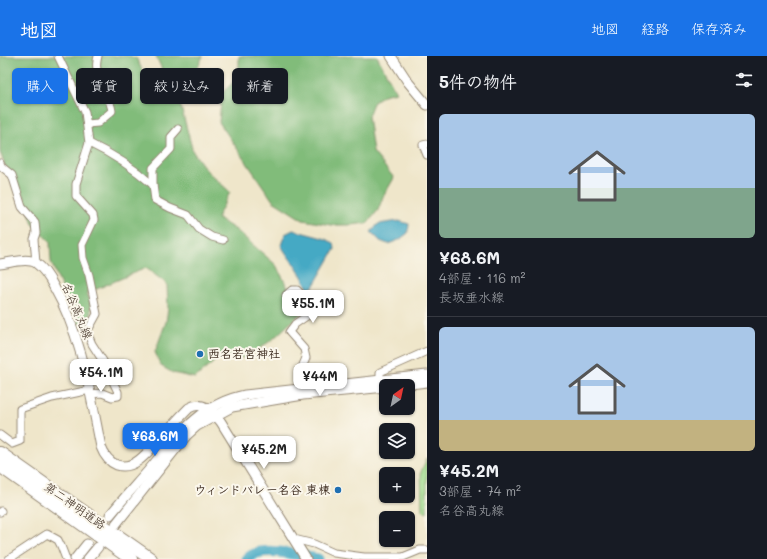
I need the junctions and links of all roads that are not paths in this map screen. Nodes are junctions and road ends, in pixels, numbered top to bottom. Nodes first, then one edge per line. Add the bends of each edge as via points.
1 (58, 56) edge
2 (98, 56) edge
3 (391, 56) edge
4 (427, 105) edge
5 (87, 124) junction
6 (178, 129) dead end
7 (89, 143) junction
8 (427, 144) edge
9 (427, 155) edge
10 (0, 163) edge
11 (153, 185) junction
12 (223, 240) dead end
13 (36, 263) junction
14 (0, 264) edge
15 (286, 296) dead end
16 (427, 351) edge
17 (427, 375) edge
18 (381, 379) edge
19 (409, 379) edge
20 (427, 382) edge
21 (415, 383) edge
22 (379, 385) edge
23 (379, 385) edge
24 (302, 388) junction
25 (90, 392) junction
26 (212, 412) junction
27 (0, 435) edge
28 (0, 453) edge
29 (0, 466) edge
30 (110, 515) dead end
31 (116, 524) dead end
32 (294, 539) junction
33 (86, 544) dead end
34 (98, 547) dead end
35 (427, 550) edge
36 (9, 559) edge
37 (66, 559) edge
38 (76, 559) edge
39 (88, 559) edge
40 (131, 559) edge
41 (151, 559) edge
42 (306, 559) edge

1 - 5 street via 85,112
2 - 5 street via 97,68 112,111 98,123
3 - 4 main road
5 - 7 street
6 - 11 street via 171,137 171,149 153,168
7 - 11 street via 110,153
7 - 25 street via 76,184 76,196 93,215 94,220 82,245 98,314 87,332 118,396
8 - 9 street via 423,145
10 - 13 street via 12,175 22,207 35,222
11 - 12 street via 155,200 188,215 199,229
13 - 14 main road via 19,261
13 - 25 main road, 名谷高丸線 via 47,275 60,298 75,333
15 - 24 street via 292,290 297,290 307,300 308,315 289,332 304,349 306,358 300,372
16 - 18 street via 380,372
17 - 19 main road
20 - 21 main road
22 - 24 main road
23 - 26 main road via 245,404
24 - 26 main road via 240,396 228,400
25 - 26 main road, 名谷高丸線 via 101,447 110,461 123,466 140,459 189,408 202,405
25 - 27 street via 52,398 20,409 20,441 12,444
26 - 30 main road via 193,422 171,443
26 - 31 main road via 182,440
26 - 32 main road via 221,422
28 - 41 highway, 第二神明道路
29 - 40 highway, 第二神明道路
32 - 35 street via 334,553 364,557 403,557
32 - 42 main road
33 - 38 main road
34 - 39 main road
36 - 37 street via 47,534 58,540

